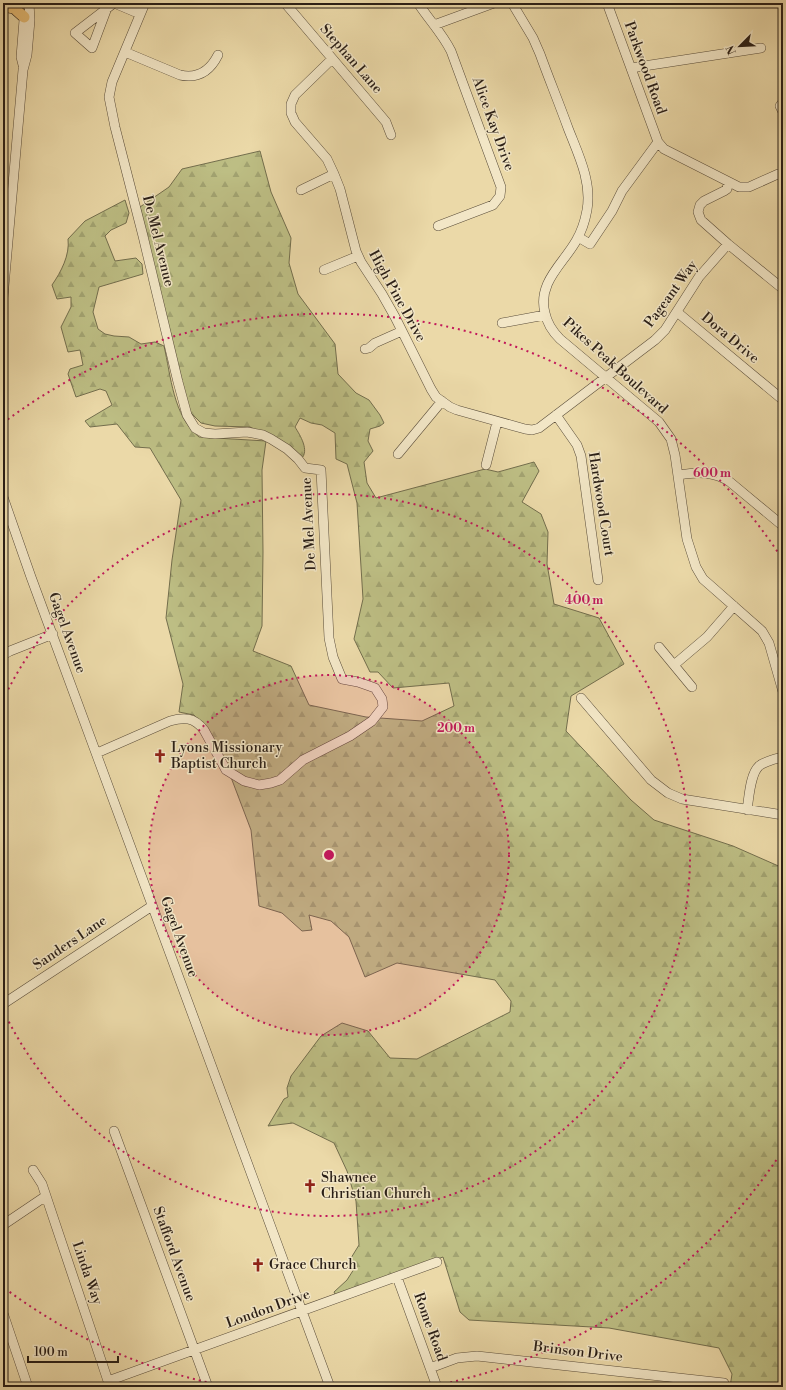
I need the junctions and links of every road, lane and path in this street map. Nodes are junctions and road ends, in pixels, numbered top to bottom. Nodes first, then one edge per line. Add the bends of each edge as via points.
1 (23, 3) edge
2 (29, 3) edge
3 (145, 3) edge
4 (285, 3) edge
5 (418, 3) edge
6 (494, 3) edge
7 (512, 3) edge
8 (607, 3) edge
9 (112, 5) edge
10 (3, 6) edge
11 (140, 14) junction
12 (24, 17) junction
13 (434, 25) junction
14 (761, 48) dead end
15 (125, 52) junction
16 (218, 55) dead end
17 (332, 59) junction
18 (24, 66) junction
19 (630, 68) junction
20 (783, 102) edge
21 (783, 112) edge
22 (391, 135) dead end
23 (658, 142) junction
24 (334, 174) junction
25 (778, 174) dead end
26 (728, 183) junction
27 (301, 190) dead end
28 (438, 226) dead end
29 (578, 237) junction
30 (728, 244) junction
31 (358, 256) junction
32 (324, 270) dead end
33 (783, 289) edge
34 (3, 298) edge
35 (677, 312) junction
36 (545, 315) junction
37 (502, 323) dead end
38 (402, 331) junction
39 (365, 349) dead end
40 (606, 377) junction
41 (782, 398) edge
42 (442, 401) junction
43 (556, 415) junction
44 (497, 422) junction
45 (398, 454) dead end
46 (486, 466) dead end
47 (679, 475) junction
48 (3, 497) edge
49 (783, 526) edge
50 (598, 580) dead end
51 (734, 606) junction
52 (53, 634) junction
53 (659, 647) dead end
54 (3, 655) edge
55 (674, 665) junction
56 (692, 687) dead end
57 (783, 692) edge
58 (581, 698) dead end
59 (97, 753) junction
60 (783, 757) edge
61 (747, 810) junction
62 (783, 815) edge
63 (152, 906) junction
64 (3, 1004) edge
65 (114, 1131) dead end
66 (33, 1170) dead end
67 (46, 1196) junction
68 (3, 1225) edge
69 (437, 1262) dead end
70 (397, 1277) junction
71 (302, 1311) junction
72 (3, 1313) edge
73 (194, 1350) junction
74 (430, 1368) junction
75 (724, 1383) dead end
76 (109, 1384) edge
77 (28, 1387) edge
78 (208, 1387) edge
79 (330, 1387) edge
80 (437, 1387) edge

1 - 12 street
2 - 18 street via 30,20
3 - 11 street, De Mel Avenue
4 - 17 street, Stephan Lane
5 - 13 street, Alice Kay Drive
6 - 13 street
7 - 29 street, Pikes Peak Boulevard via 540,54 586,178 587,210
8 - 19 street, Parkwood Road
9 - 11 street
10 - 12 main road via 14,8
11 - 15 street, De Mel Avenue
12 - 18 street via 21,57
13 - 28 street, Alice Kay Drive via 451,51 500,181 501,192 493,205
14 - 19 street
15 - 16 street via 180,75 189,76 203,74
15 - 59 street, De Mel Avenue via 109,97 187,415 195,428 204,433 247,432 271,439 287,448 305,468 321,470 329,638 333,657 342,679 375,688 382,699 383,707 372,721 350,736 303,760 280,780 271,783 244,781 226,770 200,724 181,718
17 - 22 street, Stephan Lane via 386,122
17 - 24 street, High Pine Drive via 294,95 290,108 295,122 324,155
18 - 34 street
19 - 23 street, Parkwood Road
20 - 21 street via 780,106
23 - 26 street via 670,152
23 - 29 street via 622,191 590,244
24 - 27 street
24 - 31 street, High Pine Drive
25 - 26 street via 744,188
26 - 30 street via 724,191 704,201 698,212 701,220
29 - 36 street, Pikes Peak Boulevard via 546,286 543,300
30 - 33 street
30 - 35 street, Pageant Way via 699,277
31 - 32 street
31 - 38 street, High Pine Drive
35 - 40 street, Pageant Way via 655,340
35 - 41 street, Dora Drive
36 - 37 street
36 - 40 street, Pikes Peak Boulevard via 555,334
38 - 39 street
38 - 42 street, High Pine Drive via 431,389
40 - 43 street, Pageant Way
40 - 47 street, Pikes Peak Boulevard via 668,433
42 - 44 street, High Pine Drive via 457,410
42 - 45 street
43 - 44 street, High Pine Drive via 532,430
43 - 50 street, Hardwood Court via 577,445 581,456
44 - 46 street
47 - 49 street via 705,473 720,476
47 - 51 street, Pikes Peak Boulevard via 687,539 693,560 703,578
48 - 52 street, Gagel Avenue
51 - 55 street via 707,637
51 - 57 street, Pikes Peak Boulevard via 766,637
52 - 54 street
52 - 59 street, Gagel Avenue
53 - 55 street
55 - 56 street
58 - 61 street via 646,775 662,789 682,799
59 - 63 street, Gagel Avenue
60 - 61 street via 763,763 755,770
61 - 62 street
63 - 64 street, Sanders Lane
63 - 71 street, Gagel Avenue
65 - 73 street, Stafford Avenue
66 - 67 street, Linda Way
67 - 68 street
67 - 76 street, Linda Way
69 - 70 street, London Drive
70 - 71 street, London Drive
70 - 74 street, Rome Road
71 - 73 street, London Drive
71 - 79 street, Gagel Avenue
72 - 77 street
73 - 76 street, London Drive
73 - 78 street, Stafford Avenue
74 - 75 street, Brinson Drive via 457,1358 477,1356
74 - 80 street, Rome Road

